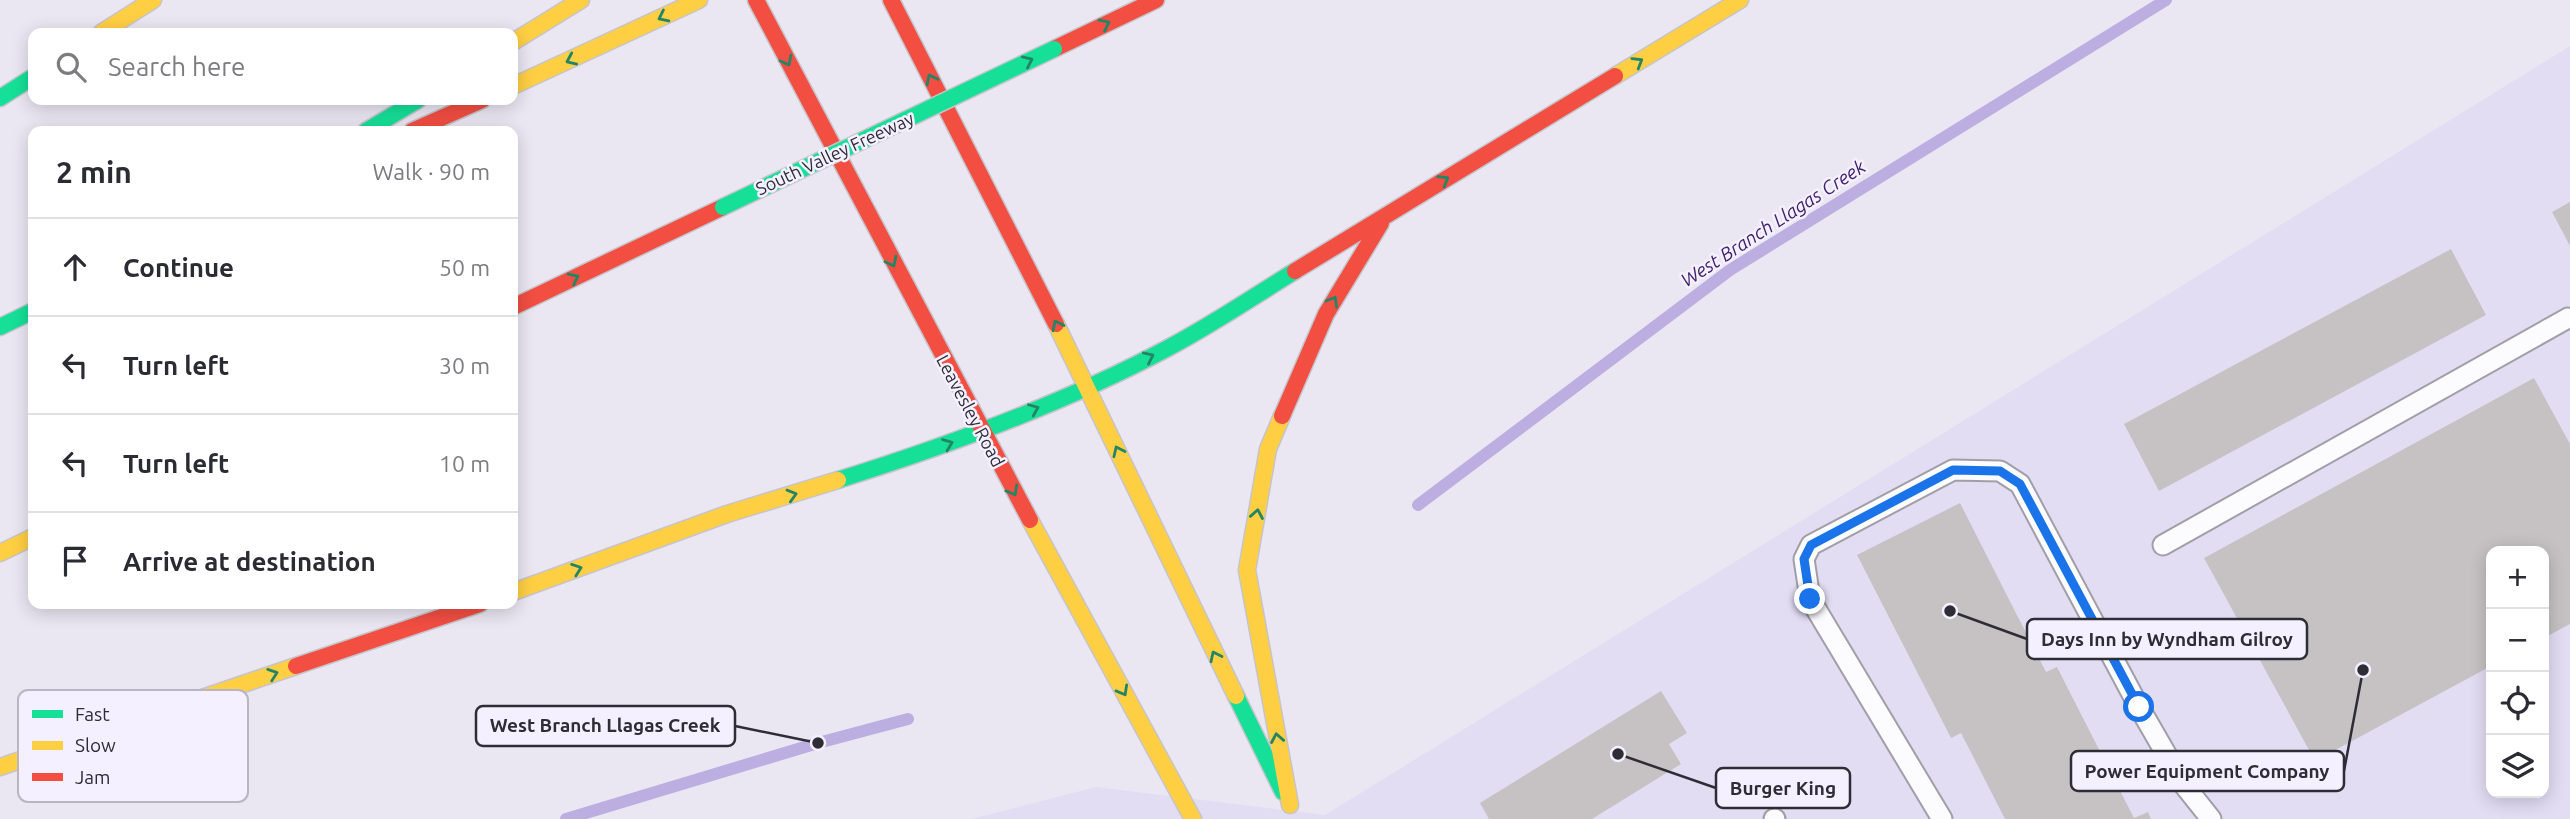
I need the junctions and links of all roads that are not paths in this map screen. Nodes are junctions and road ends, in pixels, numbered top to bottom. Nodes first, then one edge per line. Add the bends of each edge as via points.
1 (153, 0) edge
2 (582, 0) edge
3 (699, 0) edge
4 (756, 0) edge
5 (891, 0) edge
6 (1156, 0) edge
7 (1740, 0) edge
8 (109, 28) edge
9 (518, 39) edge
10 (28, 80) edge
11 (518, 84) edge
12 (0, 98) edge
13 (410, 105) edge
14 (471, 105) edge
15 (374, 126) edge
16 (423, 126) edge
17 (1386, 216) junction
18 (518, 305) edge
19 (28, 313) edge
20 (2568, 318) dead end
21 (0, 327) edge
22 (1087, 387) junction
23 (981, 431) junction
24 (28, 539) edge
25 (2163, 545) dead end
26 (0, 553) edge
27 (518, 590) edge
28 (465, 609) edge
29 (227, 690) edge
30 (18, 761) edge
31 (0, 767) edge
32 (1293, 812) edge
33 (1193, 819) edge
34 (1942, 819) edge
35 (2211, 819) edge

1 - 8 main road
2 - 9 main road
3 -> 11 main road
4 -> 23 main road, Leavesley Road
22 -> 5 main road
18 -> 6 main road, South Valley Freeway, bridge
17 -> 7 main road
10 - 12 main road
13 - 15 main road
14 - 16 main road
22 -> 17 main road via 1187,339
32 -> 17 main road via 1247,570 1268,449 1326,314
19 - 21 main road
20 - 25 lane
23 -> 22 main road
32 -> 22 main road
27 -> 23 main road via 727,514
23 -> 33 main road, Leavesley Road
24 - 26 main road
29 -> 28 main road
31 -> 30 main road
34 - 35 lane via 1810,599 1804,559 1811,545 1953,470 1981,468 2000,471 2020,484 2139,707

